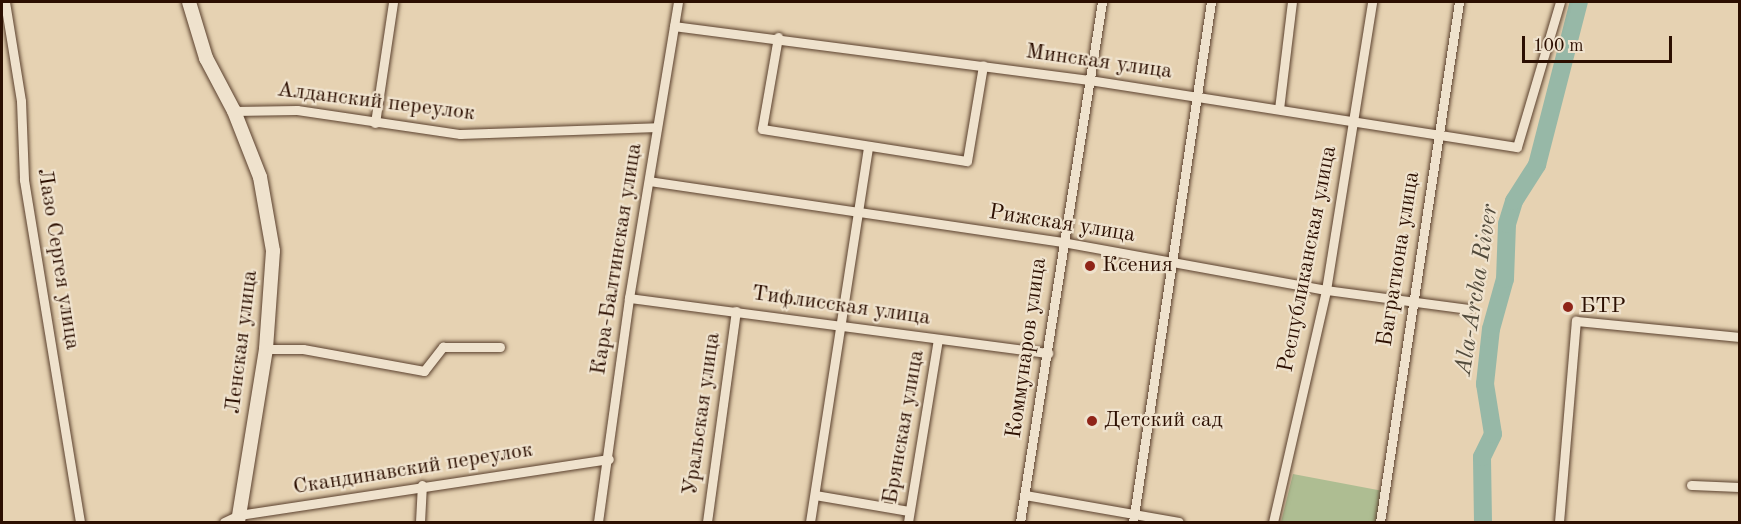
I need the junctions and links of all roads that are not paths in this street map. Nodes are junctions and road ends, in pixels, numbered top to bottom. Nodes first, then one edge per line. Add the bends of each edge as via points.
1 (5, 2) edge
2 (189, 2) edge
3 (393, 2) edge
4 (678, 2) edge
5 (1101, 2) edge
6 (1211, 2) edge
7 (1292, 2) edge
8 (1371, 2) edge
9 (1459, 2) edge
10 (1560, 2) edge
11 (674, 26) junction
12 (778, 38) junction
13 (983, 65) junction
14 (1089, 80) junction
15 (1199, 97) junction
16 (1279, 109) junction
17 (234, 111) junction
18 (1354, 121) junction
19 (375, 123) junction
20 (657, 127) junction
21 (1438, 135) junction
22 (868, 146) junction
23 (649, 181) junction
24 (858, 214) junction
25 (1062, 242) junction
26 (1172, 261) junction
27 (1326, 290) junction
28 (629, 298) junction
29 (1412, 302) junction
30 (1468, 309) dead end
31 (736, 311) junction
32 (842, 325) junction
33 (1740, 337) edge
34 (938, 339) junction
35 (500, 347) dead end
36 (266, 349) junction
37 (1048, 353) junction
38 (609, 459) junction
39 (422, 485) junction
40 (1691, 485) dead end
41 (1740, 487) edge
42 (815, 495) junction
43 (1025, 495) junction
44 (909, 512) junction
45 (1133, 518) edge
46 (238, 519) edge
47 (80, 522) edge
48 (224, 522) edge
49 (420, 522) edge
50 (598, 522) edge
51 (707, 522) edge
52 (810, 522) edge
53 (908, 522) edge
54 (1020, 522) edge
55 (1179, 522) edge
56 (1273, 522) edge
57 (1380, 522) edge
58 (1559, 522) edge

1 - 47 street, Лазо Сергея улица via 21,101 24,180
2 - 17 main road, Ленская улица via 206,58
3 - 19 street
4 - 11 street, Кара-Балтинская улица
5 - 14 street, Коммунаров улица
6 - 15 street
7 - 16 street
8 - 18 street, Республиканская улица
9 - 21 street, Багратиона улица
10 - 21 street, Минская улица via 1517,147
11 - 12 street, Минская улица
11 - 20 street, Кара-Балтинская улица
12 - 13 street, Минская улица
12 - 22 street via 762,129
13 - 14 street, Минская улица
13 - 22 street via 967,161
14 - 15 street, Минская улица
14 - 25 street, Коммунаров улица
15 - 16 street, Минская улица
15 - 26 street
16 - 18 street, Минская улица
17 - 19 street, Алданский переулок via 297,110
17 - 36 main road, Ленская улица via 260,177 270,222 274,281
18 - 21 street, Минская улица
18 - 27 street, Республиканская улица
19 - 20 street, Алданский переулок via 460,134
20 - 23 street, Кара-Балтинская улица
21 - 29 street, Багратиона улица
22 - 24 street
23 - 24 street, Рижская улица
23 - 28 street, Кара-Балтинская улица
24 - 25 street, Рижская улица
24 - 32 street
25 - 26 street, Рижская улица
25 - 37 street, Коммунаров улица
26 - 27 street, Рижская улица
26 - 45 street
27 - 29 street, Рижская улица
27 - 56 street, Республиканская улица
28 - 31 street, Тифлисская улица
28 - 38 street, Кара-Балтинская улица
29 - 30 street, Рижская улица
29 - 57 street, Багратиона улица
31 - 32 street, Тифлисская улица
31 - 51 street, Уральская улица
32 - 34 street, Тифлисская улица
32 - 42 street
33 - 58 street via 1576,321
34 - 37 street, Тифлисская улица
34 - 44 street, Брянская улица
35 - 36 street via 443,347 424,371 303,349
36 - 46 main road, Ленская улица
37 - 43 street, Коммунаров улица
38 - 39 street, Скандинавский переулок
38 - 50 street, Кара-Балтинская улица
39 - 46 street, Скандинавский переулок
39 - 49 street
40 - 41 street
42 - 44 street
42 - 52 street
43 - 45 street
43 - 54 street, Коммунаров улица
44 - 53 street, Брянская улица
45 - 55 street
46 - 48 street, Скандинавский переулок

